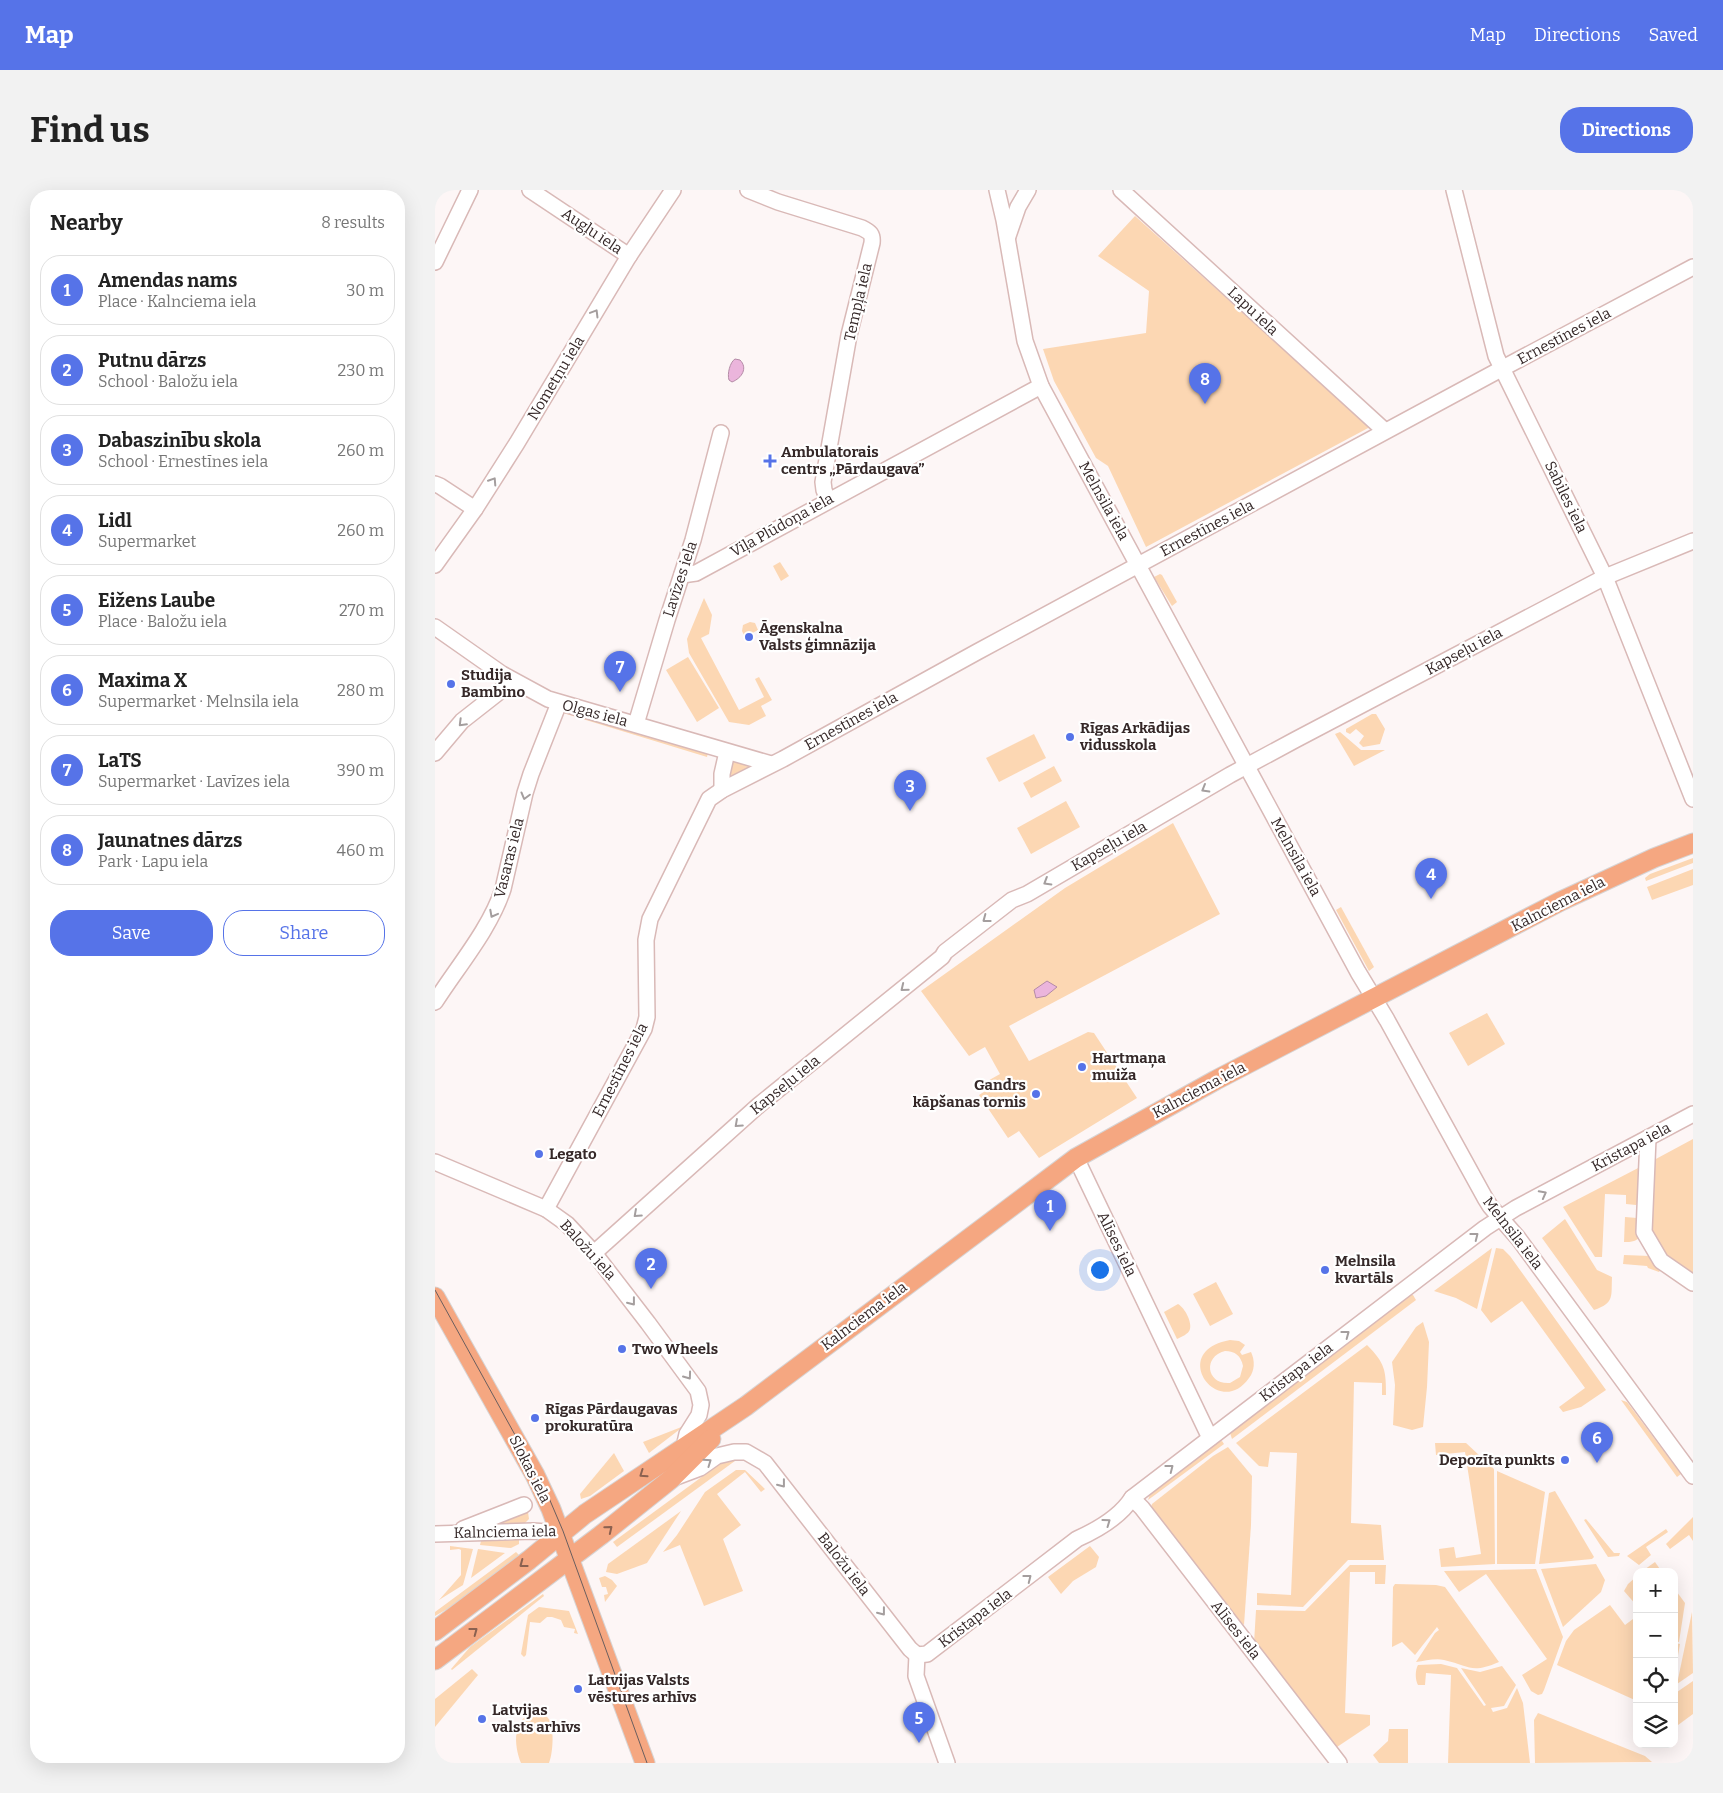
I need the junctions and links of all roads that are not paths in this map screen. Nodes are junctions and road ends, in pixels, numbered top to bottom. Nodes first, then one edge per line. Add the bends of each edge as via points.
1 (470, 190) edge
2 (530, 190) edge
3 (673, 190) edge
4 (748, 190) edge
5 (997, 190) edge
6 (1027, 190) edge
7 (1121, 190) edge
8 (1454, 190) edge
9 (1008, 238) junction
10 (629, 256) junction
11 (435, 262) edge
12 (1693, 267) edge
13 (1503, 368) junction
14 (1041, 386) junction
15 (1385, 431) junction
16 (721, 434) dead end
17 (435, 484) edge
18 (828, 500) junction
19 (475, 509) junction
20 (1693, 541) edge
21 (435, 565) edge
22 (1139, 566) junction
23 (682, 575) junction
24 (1605, 577) junction
25 (435, 627) edge
26 (513, 680) junction
27 (559, 703) junction
28 (636, 724) junction
29 (727, 752) junction
30 (435, 753) edge
31 (771, 764) junction
32 (1246, 766) junction
33 (722, 790) junction
34 (1693, 799) edge
35 (1693, 843) edge
36 (1374, 999) junction
37 (435, 1002) edge
38 (1693, 1114) edge
39 (1648, 1138) junction
40 (1075, 1158) junction
41 (435, 1162) edge
42 (546, 1209) junction
43 (1501, 1218) junction
44 (593, 1253) junction
45 (1693, 1282) edge
46 (435, 1297) edge
47 (746, 1406) junction
48 (1210, 1438) junction
49 (684, 1447) junction
50 (1693, 1476) edge
51 (671, 1478) junction
52 (1132, 1498) junction
53 (524, 1505) dead end
54 (454, 1532) junction
55 (560, 1533) junction
56 (435, 1534) edge
57 (570, 1558) junction
58 (435, 1630) edge
59 (917, 1655) junction
60 (435, 1660) edge
61 (645, 1763) edge
62 (947, 1763) edge
63 (1338, 1763) edge

1 - 11 street
2 - 10 street, Augļu iela
3 - 10 street, Nometņu iela
4 - 18 street, Tempļa iela via 862,228 873,236 837,398 823,482
5 - 9 street, Melnsila iela
6 - 9 street
7 - 15 street, Lapu iela
8 - 13 street, Sabiles iela via 1494,351
9 - 14 street, Melnsila iela via 1025,341
19 -> 10 street, Nometņu iela
12 - 13 street, Ernestīnes iela
13 - 15 street, Ernestīnes iela
13 - 24 street, Sabiles iela
14 - 18 street, Viļa Plūdoņa iela
14 - 22 street, Melnsila iela
15 - 22 street, Ernestīnes iela
16 - 23 street, Lavīzes iela
17 - 19 street
18 - 23 street, Viļa Plūdoņa iela via 696,572
19 - 21 street, Nometņu iela
20 - 24 street, Kapseļu iela
22 - 31 street, Ernestīnes iela
22 - 32 street, Melnsila iela
23 - 28 street, Lavīzes iela
24 - 32 street, Kapseļu iela
24 - 34 street, Sabiles iela
25 - 26 street, Olgas iela
26 - 27 street, Olgas iela
26 -> 30 street via 462,721
27 - 28 street, Olgas iela
27 -> 37 street, Vasaras iela via 531,774 499,903
28 - 29 street, Olgas iela
29 - 31 street, Olgas iela
29 - 33 street
31 - 33 street, Ernestīnes iela
32 - 36 street, Melnsila iela
32 -> 44 street, Kapseļu iela via 1027,894 1011,900 759,1105
33 - 42 street, Ernestīnes iela via 709,799 649,919 644,1028
35 - 36 main road, Kalnciema iela via 1561,901
36 - 40 main road, Kalnciema iela via 1216,1080
36 - 43 street, Melnsila iela via 1485,1198
38 - 39 street, Kristapa iela
43 -> 39 street, Kristapa iela
39 - 45 street via 1644,1232 1661,1261
40 - 47 main road, Kalnciema iela
40 - 48 street, Alīses iela
41 - 42 street, Baložu iela
42 - 44 street, Baložu iela via 567,1224
48 -> 43 street, Kristapa iela
43 - 50 street, Melnsila iela
44 -> 49 street, Baložu iela via 698,1391 699,1415 687,1434
46 - 55 main road, Slokas iela via 535,1475
47 - 49 main road, Kalnciema iela
47 - 51 main road, Kalnciema iela
52 -> 48 street, Kristapa iela
49 -> 55 main road, Kalnciema iela
57 -> 51 main road, Kalnciema iela
51 -> 59 street, Baložu iela via 700,1468 717,1456 734,1452 746,1452 765,1463 909,1649
59 -> 52 street, Kristapa iela via 927,1654 1077,1539 1125,1508
52 - 63 street, Alīses iela
53 - 54 street
54 - 55 street, Kalnciema iela
54 - 56 street, Kalnciema iela
55 - 57 main road, Slokas iela
55 -> 58 main road
60 -> 57 main road, Kalnciema iela
57 - 61 main road, Slokas iela
59 - 62 street via 915,1676

